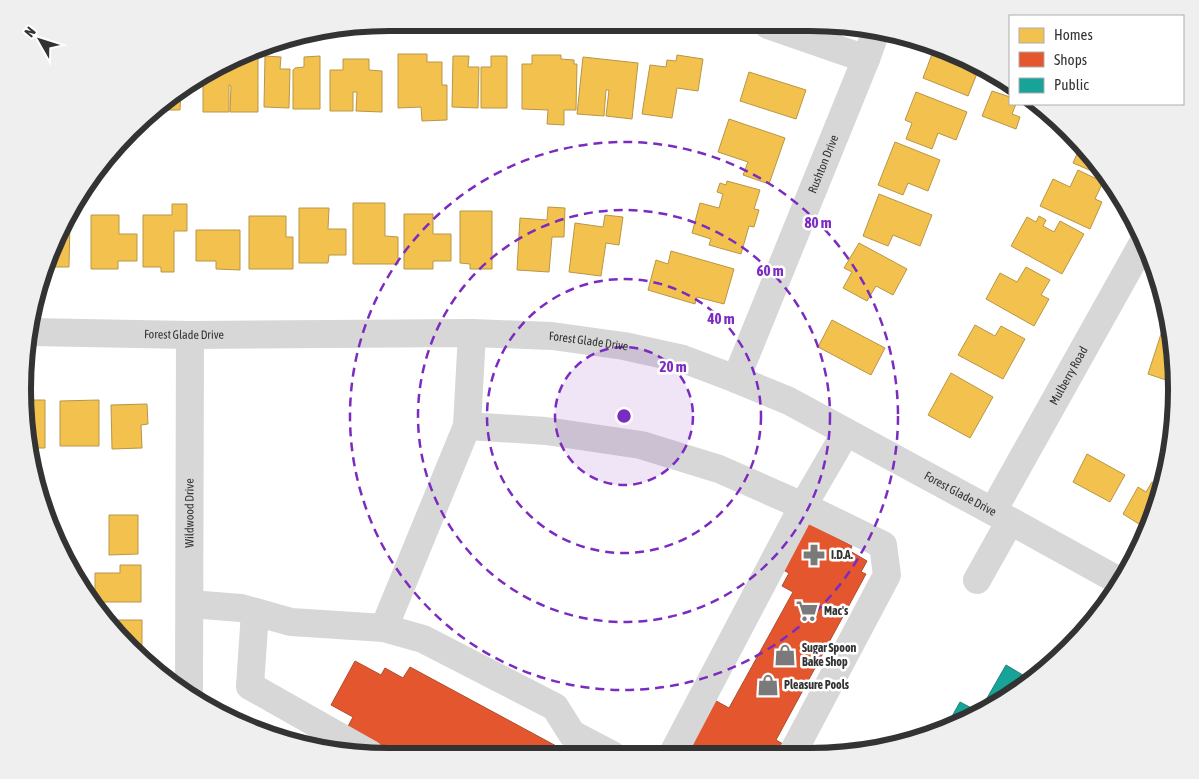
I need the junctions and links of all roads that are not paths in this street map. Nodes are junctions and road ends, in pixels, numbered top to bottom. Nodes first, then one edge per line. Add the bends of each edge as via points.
1 (785, 31) edge
2 (874, 37) edge
3 (866, 59) junction
4 (1139, 250) edge
5 (36, 332) edge
6 (472, 333) junction
7 (190, 335) junction
8 (736, 379) junction
9 (468, 426) junction
10 (846, 432) junction
11 (803, 506) junction
12 (1001, 516) junction
13 (1114, 578) edge
14 (977, 580) dead end
15 (190, 604) junction
16 (255, 612) junction
17 (384, 628) junction
18 (189, 686) edge
19 (356, 746) edge
20 (599, 748) edge
21 (676, 748) edge
22 (795, 748) edge

1 - 3 street
2 - 3 street, Rushton Drive
3 - 8 street, Rushton Drive
4 - 12 street, Mulberry Road
5 - 7 street, Forest Glade Drive
6 - 7 street, Forest Glade Drive
6 - 8 street, Forest Glade Drive via 552,336 624,346 683,359
6 - 9 street
7 - 15 street, Wildwood Drive
8 - 10 street, Forest Glade Drive via 790,401
9 - 11 street via 546,431 641,445 718,469
9 - 17 street
10 - 11 street
10 - 12 street, Forest Glade Drive
11 - 21 street
11 - 22 street via 883,545 887,575
12 - 13 street, Forest Glade Drive
12 - 14 street, Mulberry Road
15 - 16 street
15 - 18 street, Wildwood Drive
16 - 17 street via 291,622
16 - 19 street via 250,686
17 - 20 street via 423,639 555,707 572,734

